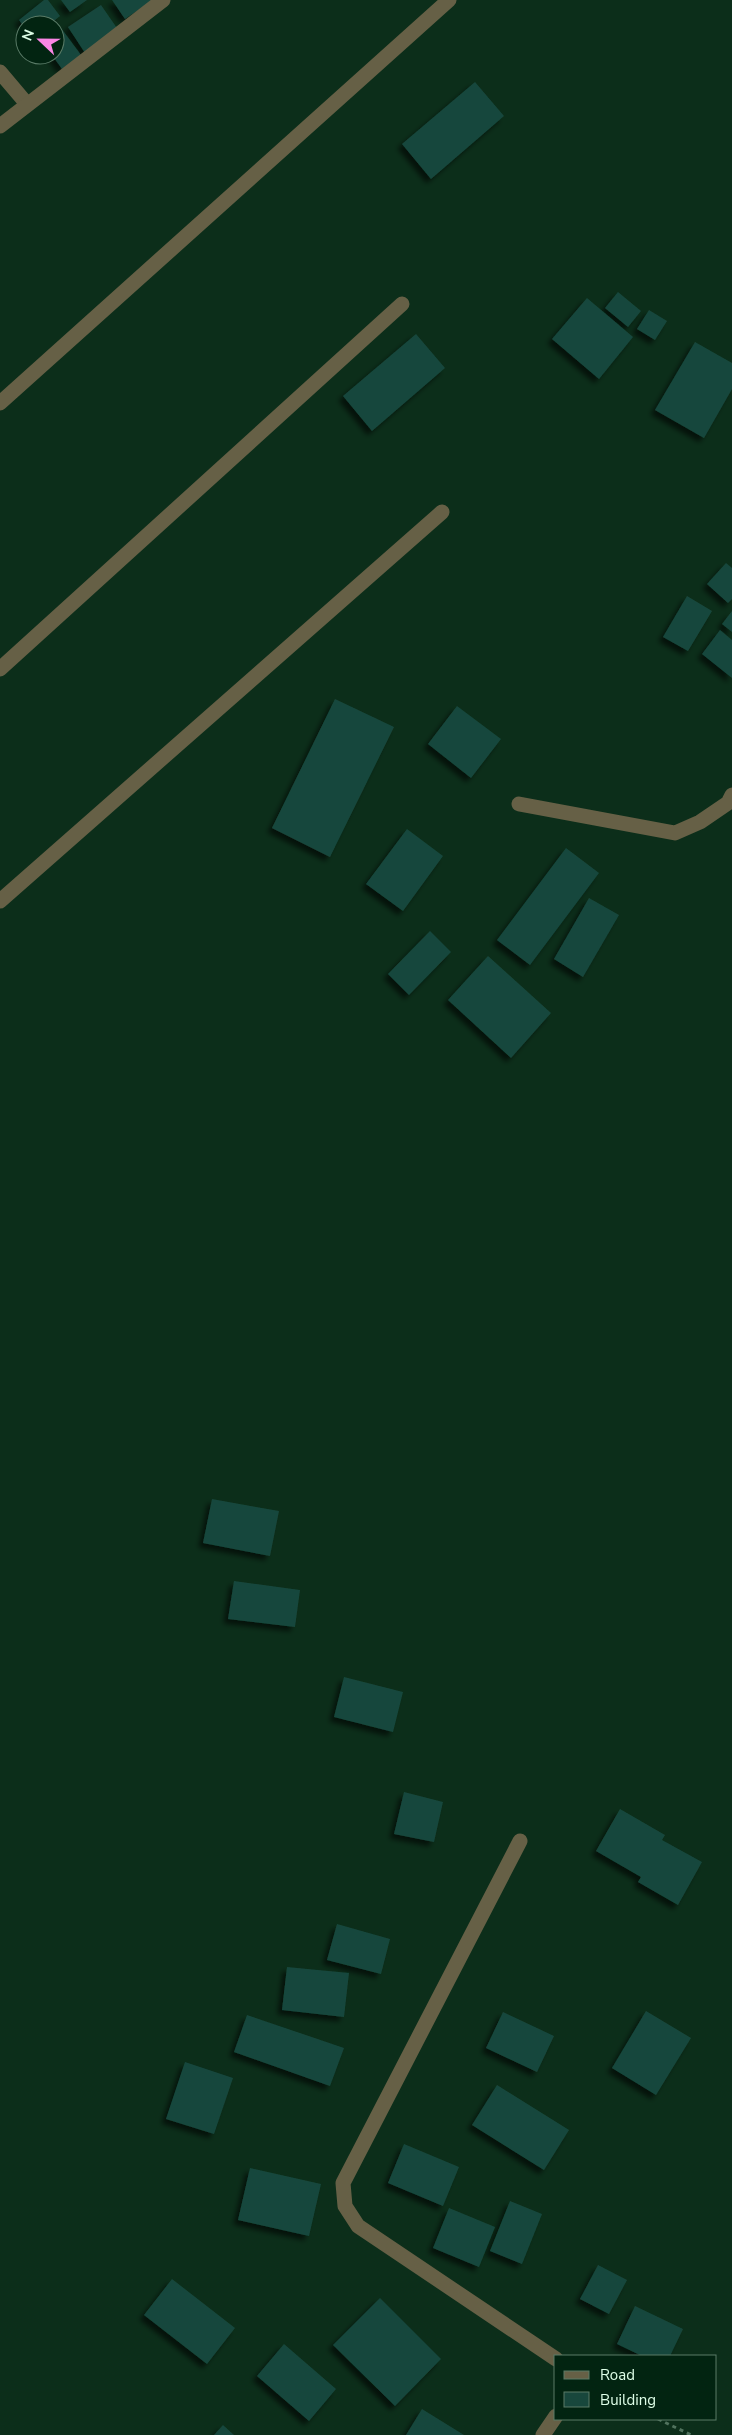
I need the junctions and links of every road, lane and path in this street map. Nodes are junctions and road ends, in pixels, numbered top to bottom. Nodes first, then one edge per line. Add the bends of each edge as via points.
1 (163, 0) edge
2 (449, 0) edge
3 (0, 72) edge
4 (27, 104) junction
5 (0, 126) edge
6 (402, 304) dead end
7 (0, 403) edge
8 (442, 512) dead end
9 (0, 669) edge
10 (732, 795) edge
11 (519, 804) dead end
12 (0, 901) edge
13 (520, 1841) dead end
14 (554, 2358) edge
15 (554, 2419) edge
16 (660, 2420) edge
17 (543, 2435) edge
18 (691, 2435) edge

1 - 4 street
2 - 7 street
3 - 4 street
4 - 5 street
6 - 9 street
8 - 12 street
10 - 11 street via 728,803 700,822 675,833
13 - 14 street via 343,2183 345,2206 358,2226
15 - 17 street
16 - 18 path

